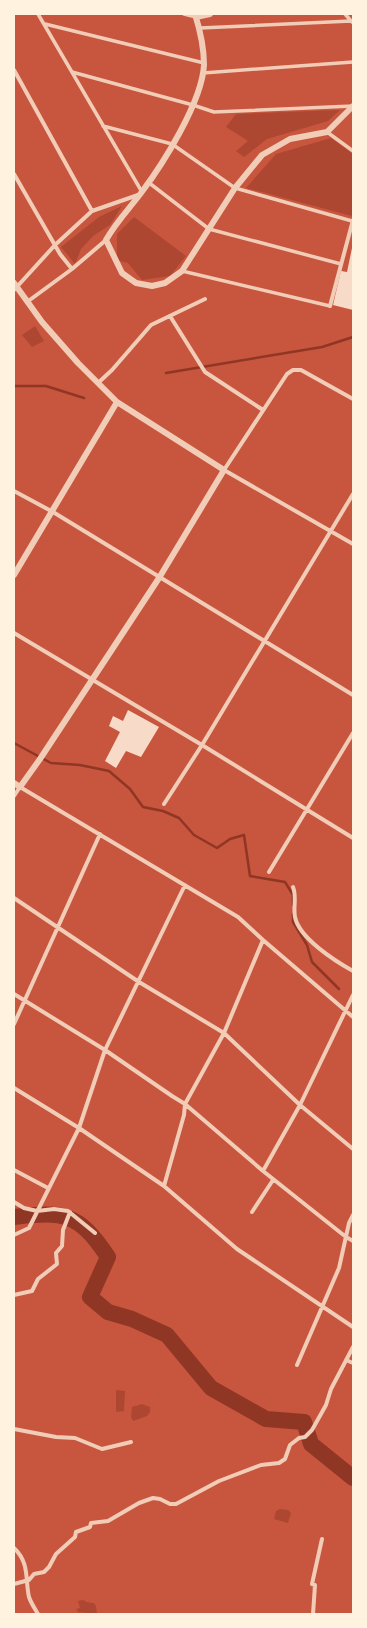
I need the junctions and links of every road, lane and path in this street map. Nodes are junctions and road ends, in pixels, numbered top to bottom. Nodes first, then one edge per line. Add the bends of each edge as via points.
1 (38, 14) edge
2 (184, 14) edge
3 (210, 14) edge
4 (345, 14) edge
5 (196, 16) edge
6 (352, 22) edge
7 (44, 24) junction
8 (200, 28) junction
9 (353, 62) edge
10 (204, 63) junction
11 (14, 70) edge
12 (72, 72) junction
13 (203, 74) junction
14 (193, 105) junction
15 (353, 106) edge
16 (103, 126) junction
17 (327, 132) junction
18 (172, 144) junction
19 (353, 151) edge
20 (14, 174) edge
21 (148, 182) junction
22 (235, 188) junction
23 (141, 194) junction
24 (92, 211) junction
25 (353, 220) edge
26 (209, 229) junction
27 (106, 240) junction
28 (55, 244) junction
29 (341, 264) junction
30 (72, 269) junction
31 (182, 271) junction
32 (15, 287) edge
33 (205, 300) dead end
34 (27, 302) junction
35 (330, 306) joint
36 (170, 316) junction
37 (98, 383) junction
38 (353, 399) edge
39 (117, 402) junction
40 (263, 410) junction
41 (224, 470) junction
42 (14, 492) edge
43 (353, 494) edge
44 (53, 512) junction
45 (330, 531) junction
46 (353, 544) edge
47 (14, 575) edge
48 (159, 578) junction
49 (14, 632) edge
50 (266, 641) junction
51 (92, 680) junction
52 (353, 695) edge
53 (353, 733) edge
54 (202, 745) junction
55 (17, 785) edge
56 (14, 796) edge
57 (164, 804) dead end
58 (307, 811) junction
59 (100, 834) junction
60 (353, 838) edge
61 (269, 872) dead end
62 (185, 885) junction
63 (293, 887) dead end
64 (14, 898) edge
65 (57, 927) junction
66 (263, 940) junction
67 (353, 971) edge
68 (139, 982) junction
69 (14, 994) edge
70 (353, 995) edge
71 (23, 1001) junction
72 (345, 1010) junction
73 (353, 1017) edge
74 (14, 1024) edge
75 (224, 1033) junction
76 (105, 1050) junction
77 (14, 1088) edge
78 (185, 1104) junction
79 (300, 1105) junction
80 (79, 1128) junction
81 (353, 1149) edge
82 (14, 1170) edge
83 (263, 1171) junction
84 (273, 1180) junction
85 (164, 1186) junction
86 (48, 1188) junction
87 (14, 1202) edge
88 (37, 1211) junction
89 (70, 1212) junction
90 (252, 1212) dead end
91 (353, 1215) edge
92 (95, 1233) dead end
93 (14, 1235) edge
94 (346, 1238) junction
95 (353, 1241) edge
96 (14, 1295) edge
97 (323, 1308) junction
98 (353, 1327) edge
99 (353, 1347) edge
100 (346, 1360) junction
101 (353, 1363) edge
102 (297, 1365) dead end
103 (14, 1429) edge
104 (131, 1442) dead end
105 (322, 1539) dead end
106 (14, 1548) edge
107 (28, 1580) junction
108 (14, 1584) edge
109 (38, 1614) edge
110 (313, 1614) edge

1 - 7 street
2 - 5 street
3 - 5 street
4 - 6 street
5 - 8 street
6 - 8 street
7 - 10 street
7 - 12 street
8 - 10 street
9 - 13 street
10 - 13 street
11 - 24 street
12 - 14 street
12 - 16 street
13 - 14 street
14 - 15 street via 214,112
14 - 18 street
15 - 17 street
16 - 18 street
16 - 23 street
17 - 19 street
17 - 22 street via 290,139 262,155
18 - 21 street
18 - 22 street
20 - 28 street
21 - 23 street
21 - 26 street
22 - 25 street
22 - 26 street
23 - 24 street
23 - 27 street via 112,228
24 - 28 street
25 - 29 street
26 - 29 street
26 - 31 street
27 - 30 street
27 - 31 street via 122,273 136,283 152,286 165,283
28 - 30 street
28 - 32 street
29 - 35 street
30 - 34 street
31 - 35 street
32 - 34 street
33 - 36 street
34 - 37 street via 47,328
36 - 37 street via 151,325
36 - 40 street via 205,372
37 - 39 street
38 - 40 street via 301,370 293,370 287,374
39 - 41 street
39 - 44 street
40 - 41 street
41 - 45 street
41 - 48 street
42 - 44 street
43 - 45 street
44 - 47 street
44 - 48 street
45 - 46 street
45 - 50 street
48 - 50 street
48 - 51 street
49 - 51 street
50 - 52 street
50 - 54 street
51 - 54 street
51 - 55 street via 40,759
53 - 58 street
54 - 57 street
54 - 58 street
55 - 56 street
55 - 59 street
58 - 60 street
58 - 61 street
59 - 62 street
59 - 65 street
62 - 66 street via 238,917
62 - 68 street
63 - 67 street via 295,916 302,931 335,961
64 - 65 street
65 - 68 street
65 - 71 street
66 - 72 street
66 - 75 street
68 - 75 street
68 - 76 street
69 - 71 street
70 - 72 street
71 - 74 street
71 - 76 street
72 - 73 street
72 - 79 street
75 - 78 street
75 - 79 street
76 - 78 street
76 - 80 street
77 - 80 street
78 - 83 street
78 - 85 street
79 - 81 street
79 - 83 street
80 - 85 street
80 - 86 street
82 - 86 street
83 - 84 street
84 - 90 street
84 - 94 street
85 - 97 street via 237,1249
86 - 88 street
87 - 88 street
88 - 89 street via 54,1209
88 - 93 street via 29,1228
89 - 92 street
89 - 96 street via 63,1230 62,1246 56,1253 57,1264 38,1279 32,1291
91 - 94 street
94 - 95 street
94 - 97 street via 339,1268
97 - 98 street
97 - 102 street
99 - 100 street
100 - 101 street
100 - 107 street via 312,1430 290,1445 285,1459 219,1481 176,1504 153,1498 108,1521 91,1523 90,1527 76,1532 44,1572 34,1574
103 - 104 street via 75,1438 102,1449
105 - 110 street via 312,1584 315,1585
106 - 107 street via 24,1564
107 - 108 street
107 - 109 street via 29,1598

